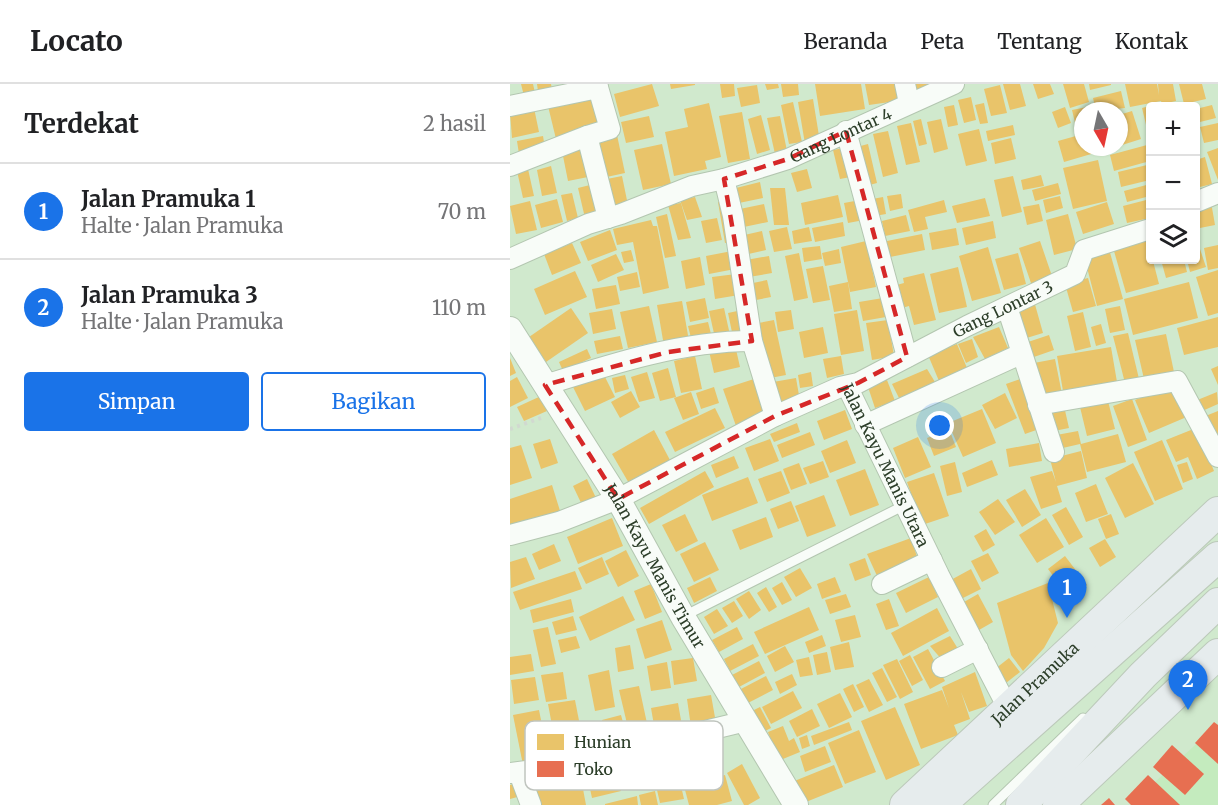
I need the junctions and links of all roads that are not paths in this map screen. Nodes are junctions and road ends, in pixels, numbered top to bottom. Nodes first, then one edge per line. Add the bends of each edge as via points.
1 (954, 84) edge
2 (598, 86) edge
3 (907, 93) edge
4 (510, 106) edge
5 (846, 131) junction
6 (587, 136) junction
7 (510, 166) edge
8 (724, 179) junction
9 (1218, 193) edge
10 (1200, 200) edge
11 (608, 218) junction
12 (1146, 230) edge
13 (510, 260) edge
14 (1006, 307) junction
15 (510, 329) edge
16 (752, 341) junction
17 (907, 357) junction
18 (1014, 357) dead end
19 (545, 385) junction
20 (847, 386) junction
21 (1038, 405) junction
22 (775, 416) junction
23 (866, 425) junction
24 (1054, 452) dead end
25 (1218, 457) edge
26 (607, 503) junction
27 (905, 505) junction
28 (1211, 522) edge
29 (510, 535) edge
30 (1218, 557) edge
31 (932, 560) junction
32 (882, 584) dead end
33 (1218, 603) edge
34 (683, 617) junction
35 (1143, 626) junction
36 (978, 649) junction
37 (1218, 654) edge
38 (942, 667) dead end
39 (1143, 675) junction
40 (1114, 692) dead end
41 (1009, 710) junction
42 (1088, 713) dead end
43 (746, 721) junction
44 (723, 727) edge
45 (515, 773) edge
46 (991, 774) dead end
47 (531, 805) edge
48 (796, 805) edge
49 (905, 805) edge
50 (940, 805) edge
51 (993, 805) edge
52 (1021, 805) edge
53 (1058, 805) edge

1 - 3 street, Gang Lontar 4
2 - 4 street
2 - 6 street via 610,129
3 - 5 street, Gang Lontar 4
5 - 8 street, Gang Lontar 4 via 788,159
5 - 17 street
6 - 7 street
6 - 11 street
8 - 11 street, Gang Lontar 4 via 692,186
8 - 16 street
9 - 10 street
11 - 13 street, Gang Lontar 4
12 - 14 street, Gang Lontar 3 via 1084,250 1075,274
14 - 17 street, Gang Lontar 3
14 - 21 street
15 - 19 street, Jalan Kayu Manis Timur
16 - 19 street via 725,341 602,366
16 - 22 street
17 - 20 street, Gang Lontar 3
18 - 23 street
19 - 26 street, Jalan Kayu Manis Timur
20 - 22 street, Jalan Kayu Manis Utara
20 - 23 street, Jalan Kayu Manis Utara
21 - 24 street
21 - 25 street via 1177,381
22 - 26 street, Jalan Kayu Manis Utara
23 - 27 street, Jalan Kayu Manis Utara
26 - 29 street, Jalan Kayu Manis Utara via 559,522
26 - 34 street, Jalan Kayu Manis Timur
27 - 31 street, Jalan Kayu Manis Utara
27 - 34 lane
28 - 41 main road, Jalan Pramuka
30 - 35 main road, Jalan Pramuka
31 - 32 street
31 - 36 street, Jalan Kayu Manis Utara
33 - 39 main road
34 - 43 street, Jalan Kayu Manis Timur
35 - 46 lane via 1108,666
35 - 50 main road, Jalan Pramuka
36 - 38 street
36 - 41 street, Jalan Kayu Manis Utara
37 - 53 main road
39 - 40 lane
39 - 52 main road
41 - 49 main road, Jalan Pramuka
42 - 51 lane
43 - 44 street
43 - 48 street, Jalan Kayu Manis Timur
45 - 47 street

